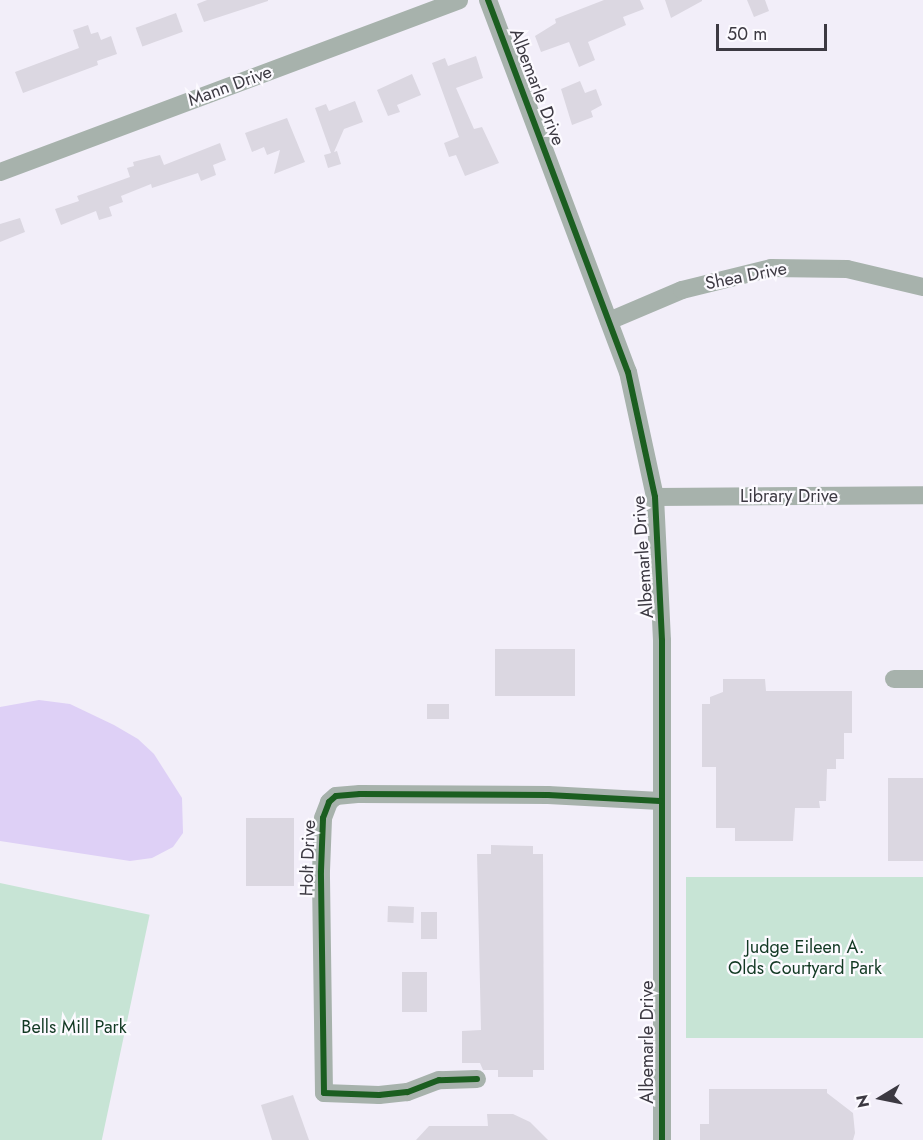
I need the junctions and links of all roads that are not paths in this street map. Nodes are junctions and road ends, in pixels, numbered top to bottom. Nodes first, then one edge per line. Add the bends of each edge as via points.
1 (459, 0) edge
2 (489, 0) edge
3 (0, 172) edge
4 (923, 287) edge
5 (609, 321) junction
6 (923, 495) edge
7 (655, 497) junction
8 (899, 679) dead end
9 (923, 679) edge
10 (660, 801) junction
11 (477, 1079) dead end
12 (662, 1140) edge

1 - 3 street, Mann Drive
2 - 5 street, Albemarle Drive
4 - 5 street, Shea Drive via 847,269 771,268 682,290
5 - 7 street, Albemarle Drive via 638,407
6 - 7 street, Library Drive
7 - 10 street, Albemarle Drive via 662,620
8 - 9 street
10 - 11 street, Holt Drive via 548,795 360,794 336,796 330,802 323,818 321,862 324,1093 379,1095 406,1092 439,1080
10 - 12 street, Albemarle Drive

